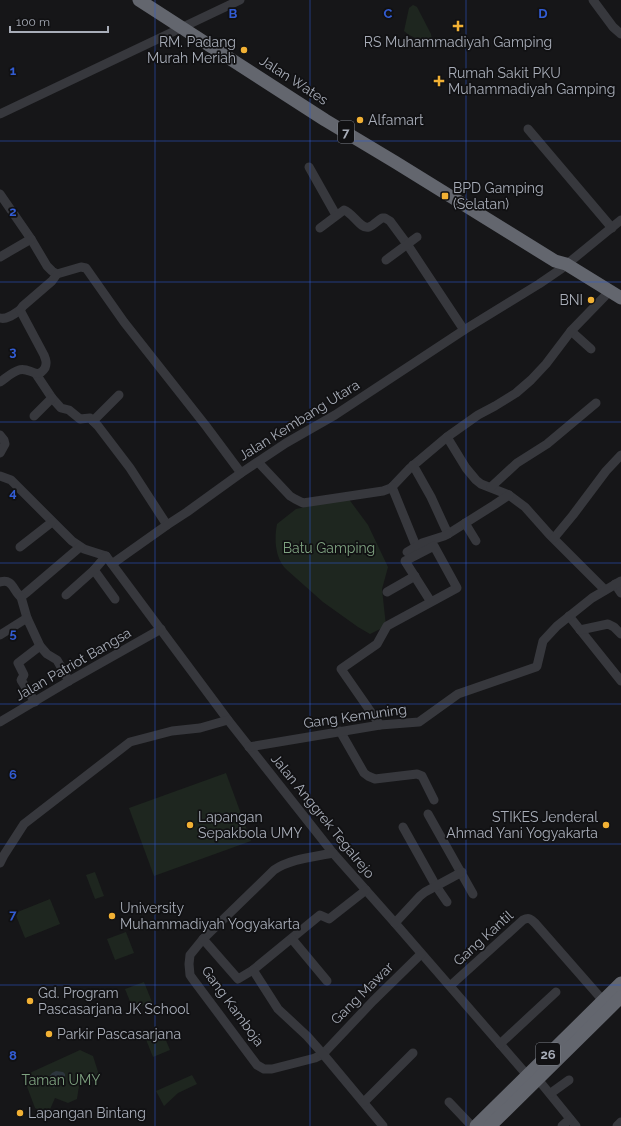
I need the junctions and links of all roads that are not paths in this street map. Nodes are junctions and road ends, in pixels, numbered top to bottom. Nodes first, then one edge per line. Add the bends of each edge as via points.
1 (139, 0) edge
2 (240, 0) edge
3 (593, 0) edge
4 (183, 28) junction
5 (621, 34) edge
6 (0, 114) edge
7 (528, 129) dead end
8 (309, 166) dead end
9 (0, 194) edge
10 (336, 215) junction
11 (621, 220) edge
12 (320, 228) dead end
13 (612, 228) junction
14 (417, 237) dead end
15 (31, 239) junction
16 (407, 244) junction
17 (0, 256) edge
18 (386, 260) dead end
19 (561, 265) junction
20 (57, 274) junction
21 (605, 296) junction
22 (621, 298) edge
23 (621, 306) edge
24 (20, 310) junction
25 (0, 318) edge
26 (464, 330) junction
27 (571, 331) junction
28 (592, 349) dead end
29 (36, 374) junction
30 (0, 382) edge
31 (118, 395) dead end
32 (52, 398) junction
33 (596, 403) dead end
34 (34, 416) dead end
35 (93, 421) junction
36 (0, 435) edge
37 (447, 437) junction
38 (0, 453) edge
39 (621, 455) edge
40 (258, 462) junction
41 (414, 465) junction
42 (241, 473) junction
43 (1, 474) edge
44 (392, 487) junction
45 (491, 487) junction
46 (509, 495) junction
47 (52, 522) junction
48 (465, 523) junction
49 (167, 524) junction
50 (448, 534) junction
51 (554, 538) junction
52 (476, 541) dead end
53 (416, 546) junction
54 (20, 547) dead end
55 (80, 547) junction
56 (407, 552) dead end
57 (109, 560) junction
58 (94, 570) junction
59 (415, 576) junction
60 (0, 582) edge
61 (618, 582) edge
62 (605, 590) junction
63 (387, 592) dead end
64 (621, 593) edge
65 (66, 595) dead end
66 (21, 597) junction
67 (116, 599) dead end
68 (431, 602) junction
69 (569, 616) junction
70 (27, 618) junction
71 (161, 630) junction
72 (580, 630) junction
73 (621, 634) edge
74 (0, 635) edge
75 (40, 646) junction
76 (69, 681) junction
77 (621, 681) edge
78 (35, 702) junction
79 (1, 720) edge
80 (228, 720) junction
81 (380, 725) junction
82 (340, 731) junction
83 (249, 747) junction
84 (434, 800) dead end
85 (428, 814) dead end
86 (403, 827) dead end
87 (333, 853) junction
88 (1, 859) edge
89 (462, 872) junction
90 (436, 886) junction
91 (366, 890) junction
92 (473, 894) dead end
93 (447, 902) dead end
94 (395, 923) junction
95 (203, 939) junction
96 (292, 939) junction
97 (422, 954) junction
98 (253, 970) junction
99 (621, 976) edge
100 (327, 981) dead end
101 (621, 983) edge
102 (450, 986) junction
103 (556, 992) dead end
104 (599, 996) junction
105 (621, 997) edge
106 (621, 1006) edge
107 (500, 1044) junction
108 (413, 1053) dead end
109 (323, 1054) junction
110 (525, 1073) junction
111 (569, 1080) dead end
112 (541, 1083) junction
113 (550, 1094) junction
114 (364, 1102) junction
115 (449, 1102) dead end
116 (573, 1122) edge
117 (621, 1122) edge
118 (472, 1125) edge
119 (383, 1126) edge
120 (490, 1126) edge
121 (497, 1126) edge
122 (562, 1126) edge
123 (617, 1126) edge

1 - 4 highway, Jalan Wates / 7
2 - 4 street
3 - 5 street
4 - 6 street
4 - 19 highway, Jalan Wates / 7 via 325,120
7 - 13 street
8 - 10 street
9 - 15 street
10 - 12 street
10 - 16 street via 346,210 367,228 386,218
11 - 13 street, Jalan Kembang Utara
13 - 19 street, Jalan Kembang Utara
14 - 16 street
15 - 17 street
15 - 20 street via 47,266
16 - 18 street
16 - 26 street
19 - 21 highway, Jalan Wates / 7
19 - 22 highway, Jalan Wates / 7
19 - 26 street, Jalan Kembang Utara via 539,284
20 - 24 street
20 - 42 street via 86,268 124,322
21 - 23 highway, Jalan Wates / 7
21 - 27 street
24 - 25 street via 7,318
24 - 29 street via 46,360 42,371
26 - 40 street, Jalan Kembang Utara
27 - 28 street
27 - 37 street via 546,364 516,393
29 - 30 street via 20,369
29 - 32 street
31 - 35 street
32 - 34 street
32 - 35 street via 63,409 69,410 80,419 88,418
33 - 45 street via 547,444 517,463
35 - 49 street via 130,468
36 - 38 street via 5,444
37 - 41 street
37 - 45 street via 472,476 478,482
39 - 51 street
40 - 42 street, Jalan Kembang Utara
40 - 44 street via 290,496 303,503 382,491
41 - 44 street
41 - 50 street via 432,497
42 - 49 street, Jalan Kembang Utara
43 - 47 street via 11,480
44 - 53 street
45 - 46 street
46 - 48 street
46 - 51 street via 525,507
47 - 54 street
47 - 55 street
48 - 50 street
48 - 52 street
49 - 57 street, Jalan Kembang Utara
50 - 53 street
51 - 62 street
53 - 56 street
55 - 57 street
55 - 66 street
57 - 58 street, Jalan Kembang Utara
57 - 71 street, Jalan Anggrek Tegalrejo
58 - 65 street, Jalan Kembang Utara
58 - 67 street
59 - 63 street
59 - 68 street
59 - 68 street via 405,560 434,546 457,588
60 - 66 street via 10,582
61 - 62 street, Gang Kemuning
61 - 64 street
62 - 69 street, Gang Kemuning
66 - 70 street
68 - 81 street via 387,626 377,644 341,669
69 - 72 street
69 - 81 street, Gang Kemuning via 544,641 536,667 458,694 420,721
70 - 74 street
70 - 75 street
71 - 76 street, Jalan Patriot Bangsa
71 - 80 street, Jalan Anggrek Tegalrejo
72 - 73 street via 608,624
72 - 77 street
75 - 76 street via 57,660
75 - 78 street via 18,663 24,675 21,680
76 - 78 street, Jalan Patriot Bangsa
78 - 79 street, Jalan Patriot Bangsa
80 - 83 street, Jalan Anggrek Tegalrejo
80 - 88 street via 130,742 24,824
81 - 82 street, Gang Kemuning
82 - 83 street, Gang Kemuning
82 - 84 street via 368,776 375,779 421,775
83 - 87 street, Jalan Anggrek Tegalrejo
85 - 89 street
86 - 90 street
87 - 91 street, Jalan Anggrek Tegalrejo
87 - 95 street, Gang Kamboja via 295,861 275,869
89 - 90 street
89 - 92 street
90 - 93 street
90 - 94 street via 420,896
91 - 94 street, Jalan Anggrek Tegalrejo
91 - 96 street via 329,919 320,915
94 - 97 street, Jalan Anggrek Tegalrejo
95 - 98 street via 238,979
95 - 109 street, Gang Kamboja via 190,955 190,975 258,1065 264,1069 272,1069
96 - 98 street
96 - 100 street
97 - 102 street, Jalan Anggrek Tegalrejo
97 - 109 street, Gang Mawar
98 - 109 street via 278,1009
99 - 104 street
101 - 110 highway, 26
102 - 104 street, Gang Kantil via 523,920 530,918
102 - 107 street, Jalan Anggrek Tegalrejo
103 - 107 street
104 - 110 street
105 - 120 highway, 26
106 - 112 street
107 - 110 street, Jalan Anggrek Tegalrejo
108 - 114 street
109 - 114 street
110 - 118 highway, 26
111 - 113 street
112 - 113 street
112 - 121 street
113 - 116 street
114 - 119 street
115 - 118 street
116 - 122 street
117 - 123 street

